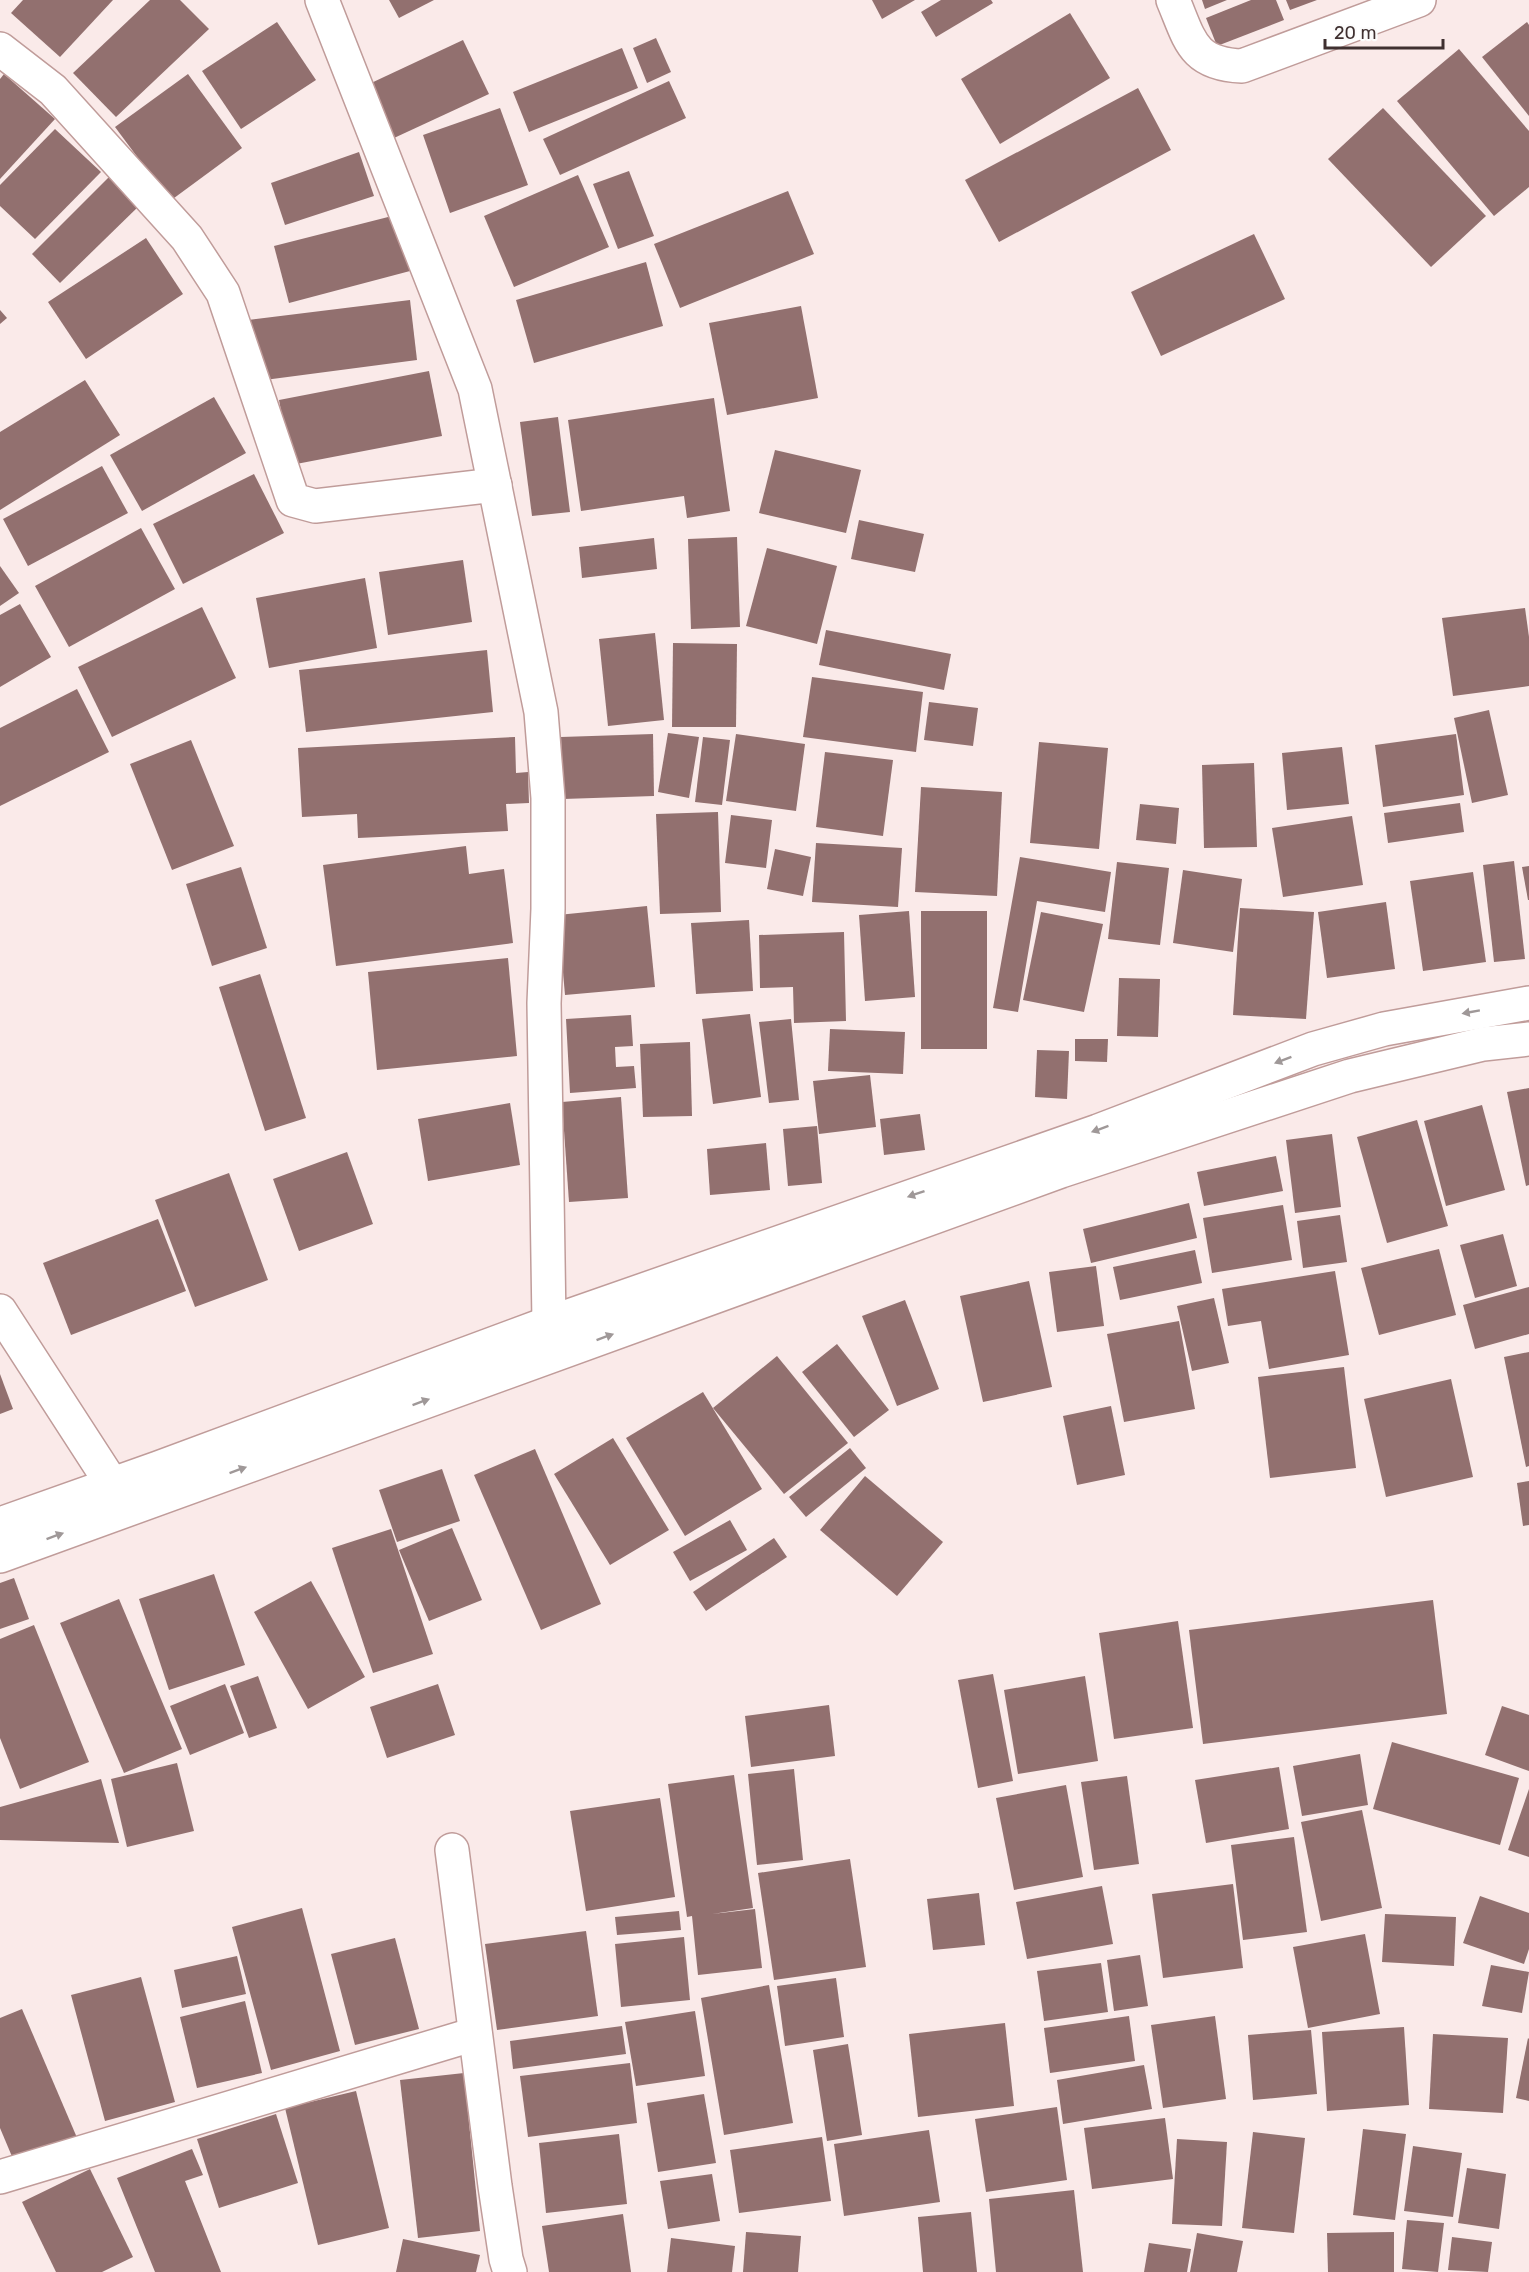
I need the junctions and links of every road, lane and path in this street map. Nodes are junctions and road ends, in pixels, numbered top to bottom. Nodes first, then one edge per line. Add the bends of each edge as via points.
1 (322, 0) edge
2 (1173, 0) edge
3 (1419, 0) edge
4 (0, 49) edge
5 (495, 485) junction
6 (1529, 1003) edge
7 (1529, 1039) edge
8 (0, 1311) edge
9 (549, 1323) junction
10 (112, 1484) junction
11 (0, 1524) edge
12 (0, 1556) edge
13 (452, 1850) dead end
14 (475, 2034) junction
15 (0, 2177) edge
16 (510, 2272) edge

1 - 5 street via 475,389
2 - 3 street via 1199,53 1210,61 1242,66
4 - 5 street via 53,90 187,238 223,293 293,500 315,506
5 - 9 street via 541,712 548,798 544,1003
6 -> 9 street via 1384,1029 1313,1049 1098,1131
12 -> 7 street via 1061,1171 1350,1076 1484,1044
8 - 10 street
9 - 10 street
10 - 11 street
13 - 14 street
14 - 15 street
14 - 16 street

